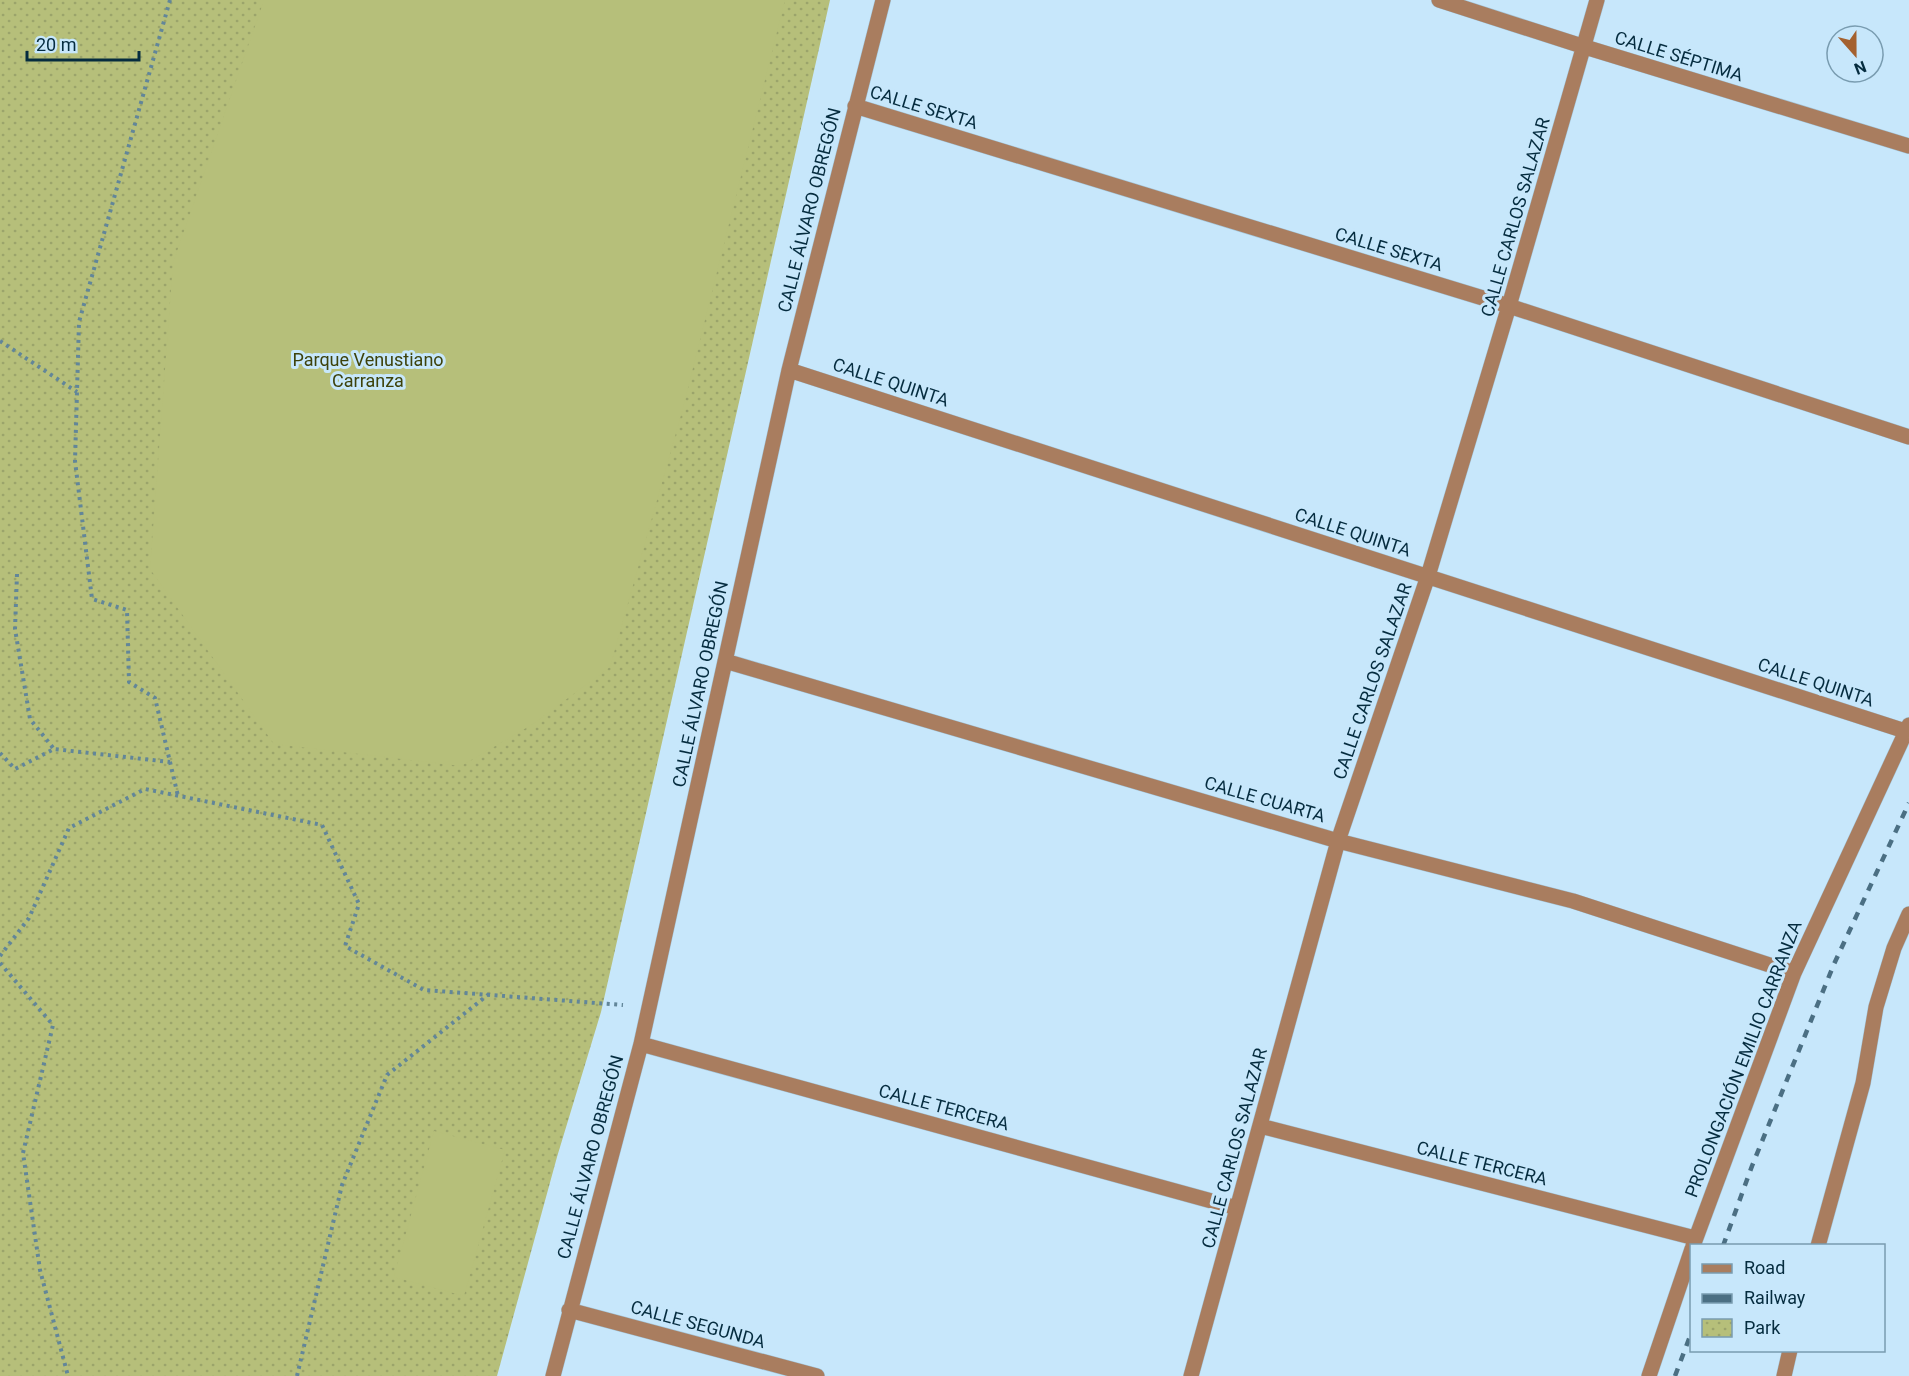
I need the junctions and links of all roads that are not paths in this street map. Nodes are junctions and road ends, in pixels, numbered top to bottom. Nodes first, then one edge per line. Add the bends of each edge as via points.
1 (883, 0) edge
2 (1439, 0) edge
3 (1597, 0) edge
4 (1585, 47) junction
5 (855, 106) junction
6 (1909, 146) edge
7 (1509, 306) junction
8 (789, 370) junction
9 (1909, 437) edge
10 (1428, 576) junction
11 (725, 661) junction
12 (1907, 728) edge
13 (1338, 841) junction
14 (1909, 914) edge
15 (1794, 973) junction
16 (641, 1044) junction
17 (1260, 1125) junction
18 (1237, 1208) junction
19 (1693, 1244) edge
20 (1818, 1244) edge
21 (1690, 1253) edge
22 (569, 1310) junction
23 (1790, 1352) edge
24 (553, 1376) edge
25 (817, 1376) edge
26 (1191, 1376) edge
27 (1649, 1376) edge
28 (1784, 1376) edge

1 - 5 street, CALLE ÁLVARO OBREGÓN
2 - 4 street, CALLE SÉPTIMA
3 - 4 street, CALLE CARLOS SALAZAR
4 - 6 street, CALLE SÉPTIMA
4 - 7 street, CALLE CARLOS SALAZAR
5 - 7 street, CALLE SEXTA
5 - 8 street, CALLE ÁLVARO OBREGÓN
7 - 9 street, CALLE SEXTA
7 - 10 street, CALLE CARLOS SALAZAR
8 - 10 street, CALLE QUINTA
8 - 11 street, CALLE ÁLVARO OBREGÓN
10 - 12 street, CALLE QUINTA
10 - 13 street, CALLE CARLOS SALAZAR
11 - 13 street, CALLE CUARTA
11 - 16 street, CALLE ÁLVARO OBREGÓN
12 - 15 street, PROLONGACIÓN EMILIO CARRANZA
13 - 15 street, CALLE CUARTA via 1573,901
13 - 17 street, CALLE CARLOS SALAZAR
14 - 20 street via 1876,1007 1863,1083
15 - 19 street, PROLONGACIÓN EMILIO CARRANZA
16 - 18 street, CALLE TERCERA
16 - 22 street, CALLE ÁLVARO OBREGÓN
17 - 18 street, CALLE CARLOS SALAZAR
17 - 19 street, CALLE TERCERA
18 - 26 street, CALLE CARLOS SALAZAR
21 - 27 street, PROLONGACIÓN EMILIO CARRANZA
22 - 24 street, CALLE ÁLVARO OBREGÓN
22 - 25 street, CALLE SEGUNDA
23 - 28 street

